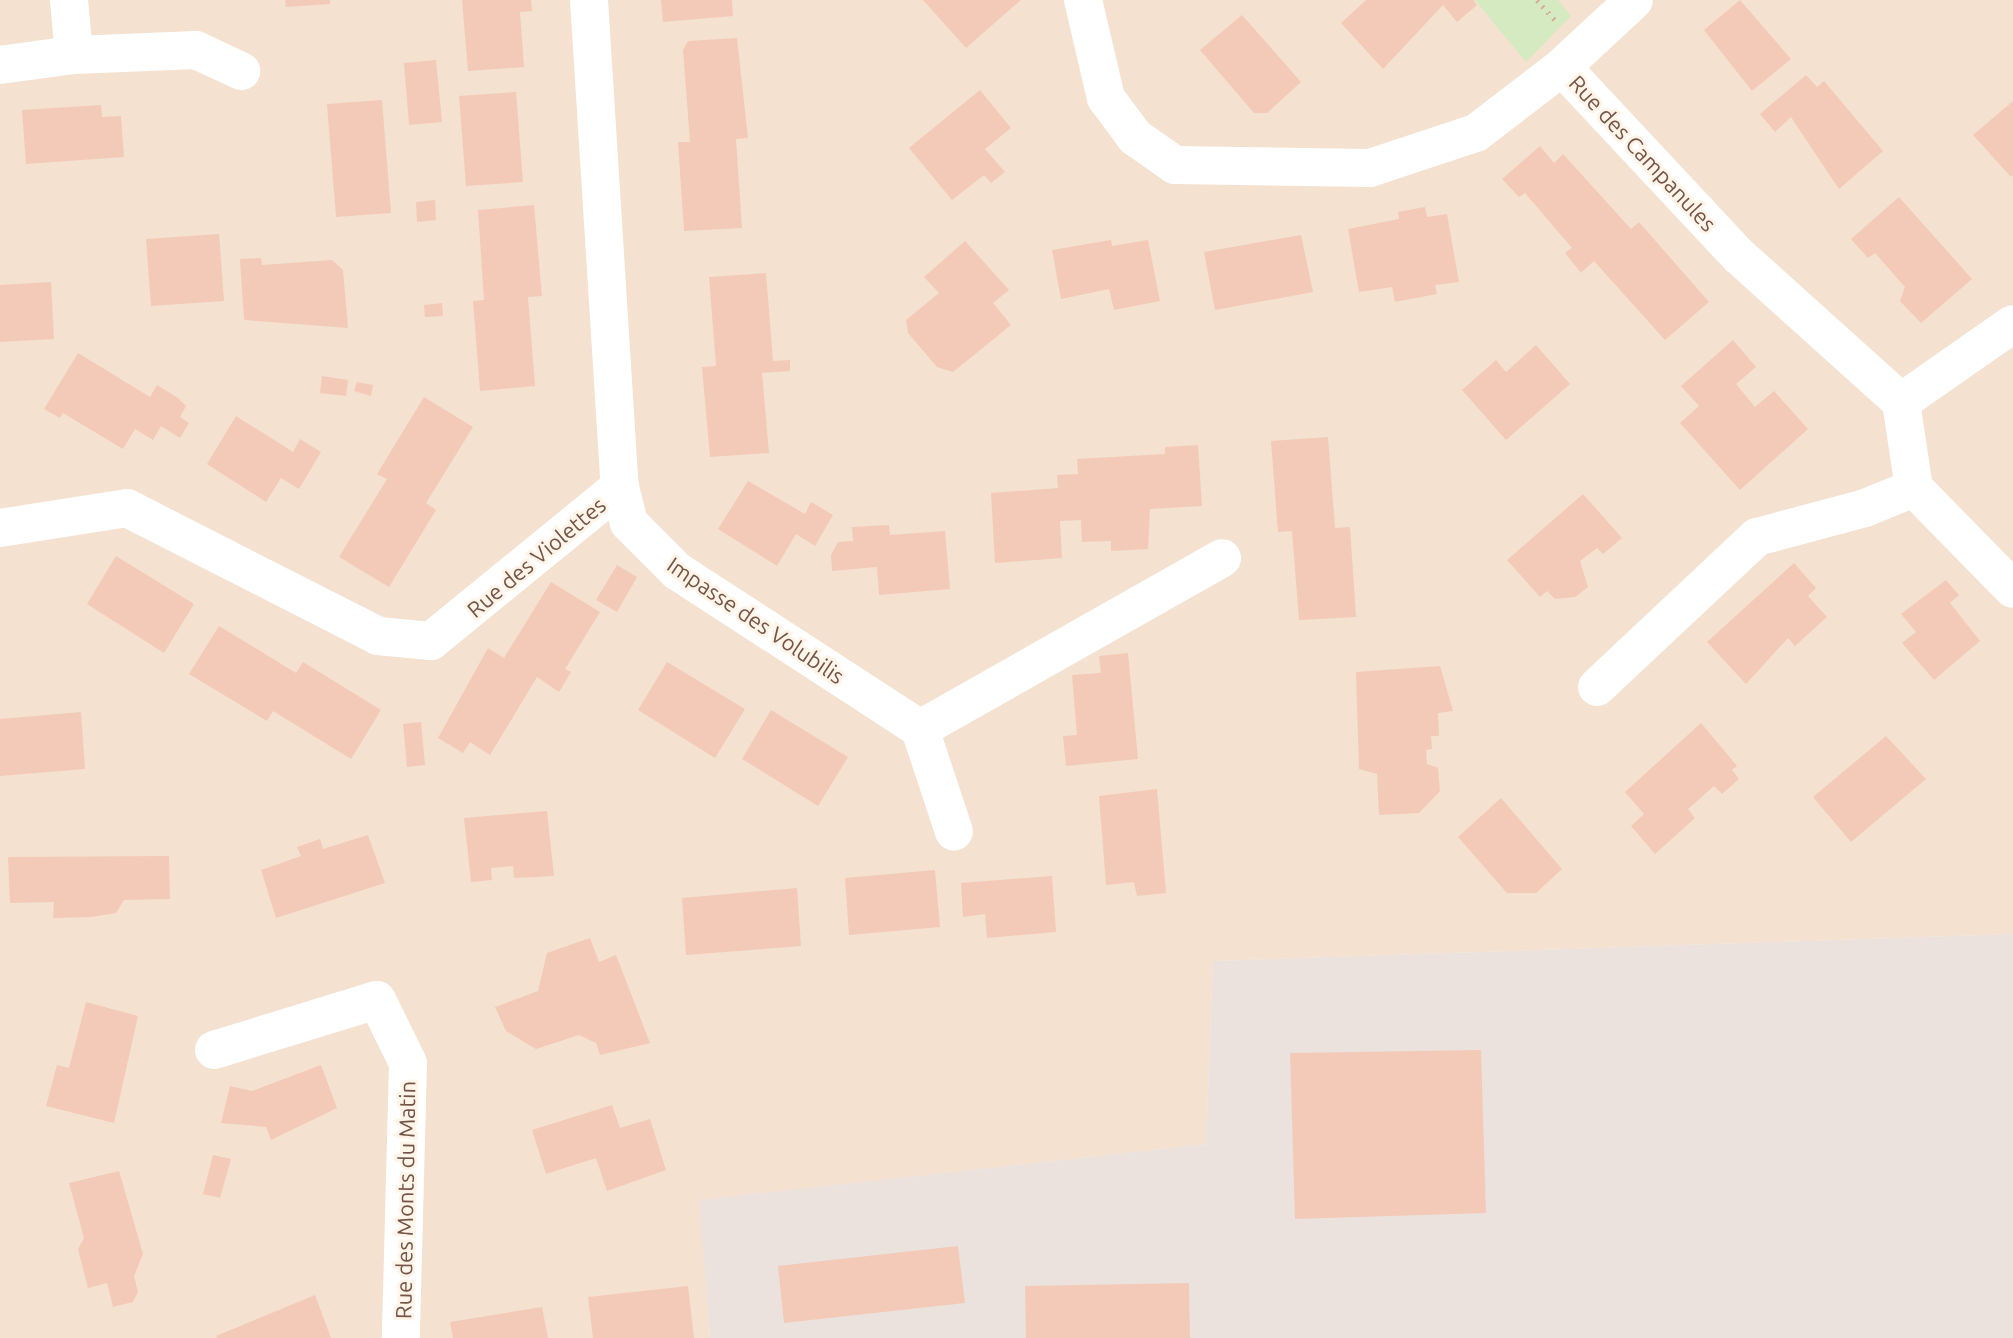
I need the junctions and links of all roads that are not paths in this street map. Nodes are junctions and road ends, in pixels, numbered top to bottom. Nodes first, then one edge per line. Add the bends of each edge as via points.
1 (69, 0) edge
2 (589, 0) edge
3 (1083, 0) edge
4 (1634, 0) edge
5 (74, 55) junction
6 (0, 65) edge
7 (1562, 67) junction
8 (241, 71) dead end
9 (2013, 324) edge
10 (1901, 402) junction
11 (620, 487) junction
12 (1914, 488) junction
13 (0, 528) edge
14 (1222, 558) dead end
15 (2013, 589) edge
16 (1597, 687) dead end
17 (920, 729) junction
18 (954, 832) dead end
19 (214, 1050) dead end
20 (401, 1338) edge

1 - 5 street
2 - 11 street, Rue des Violettes
3 - 7 street, Rue des Campanules via 1106,98 1135,137 1175,165 1370,168 1476,133
4 - 7 street
5 - 6 street
5 - 8 street via 196,50
7 - 10 street, Rue des Campanules via 1739,256
9 - 10 street
10 - 12 street
11 - 13 street, Rue des Violettes via 431,641 378,636 127,508
11 - 17 street, Impasse des Volubilis via 629,523 677,571
12 - 15 street
12 - 16 street via 1865,508 1757,537
14 - 17 street
17 - 18 street
19 - 20 street, Rue des Monts du Matin via 377,1000 408,1063

